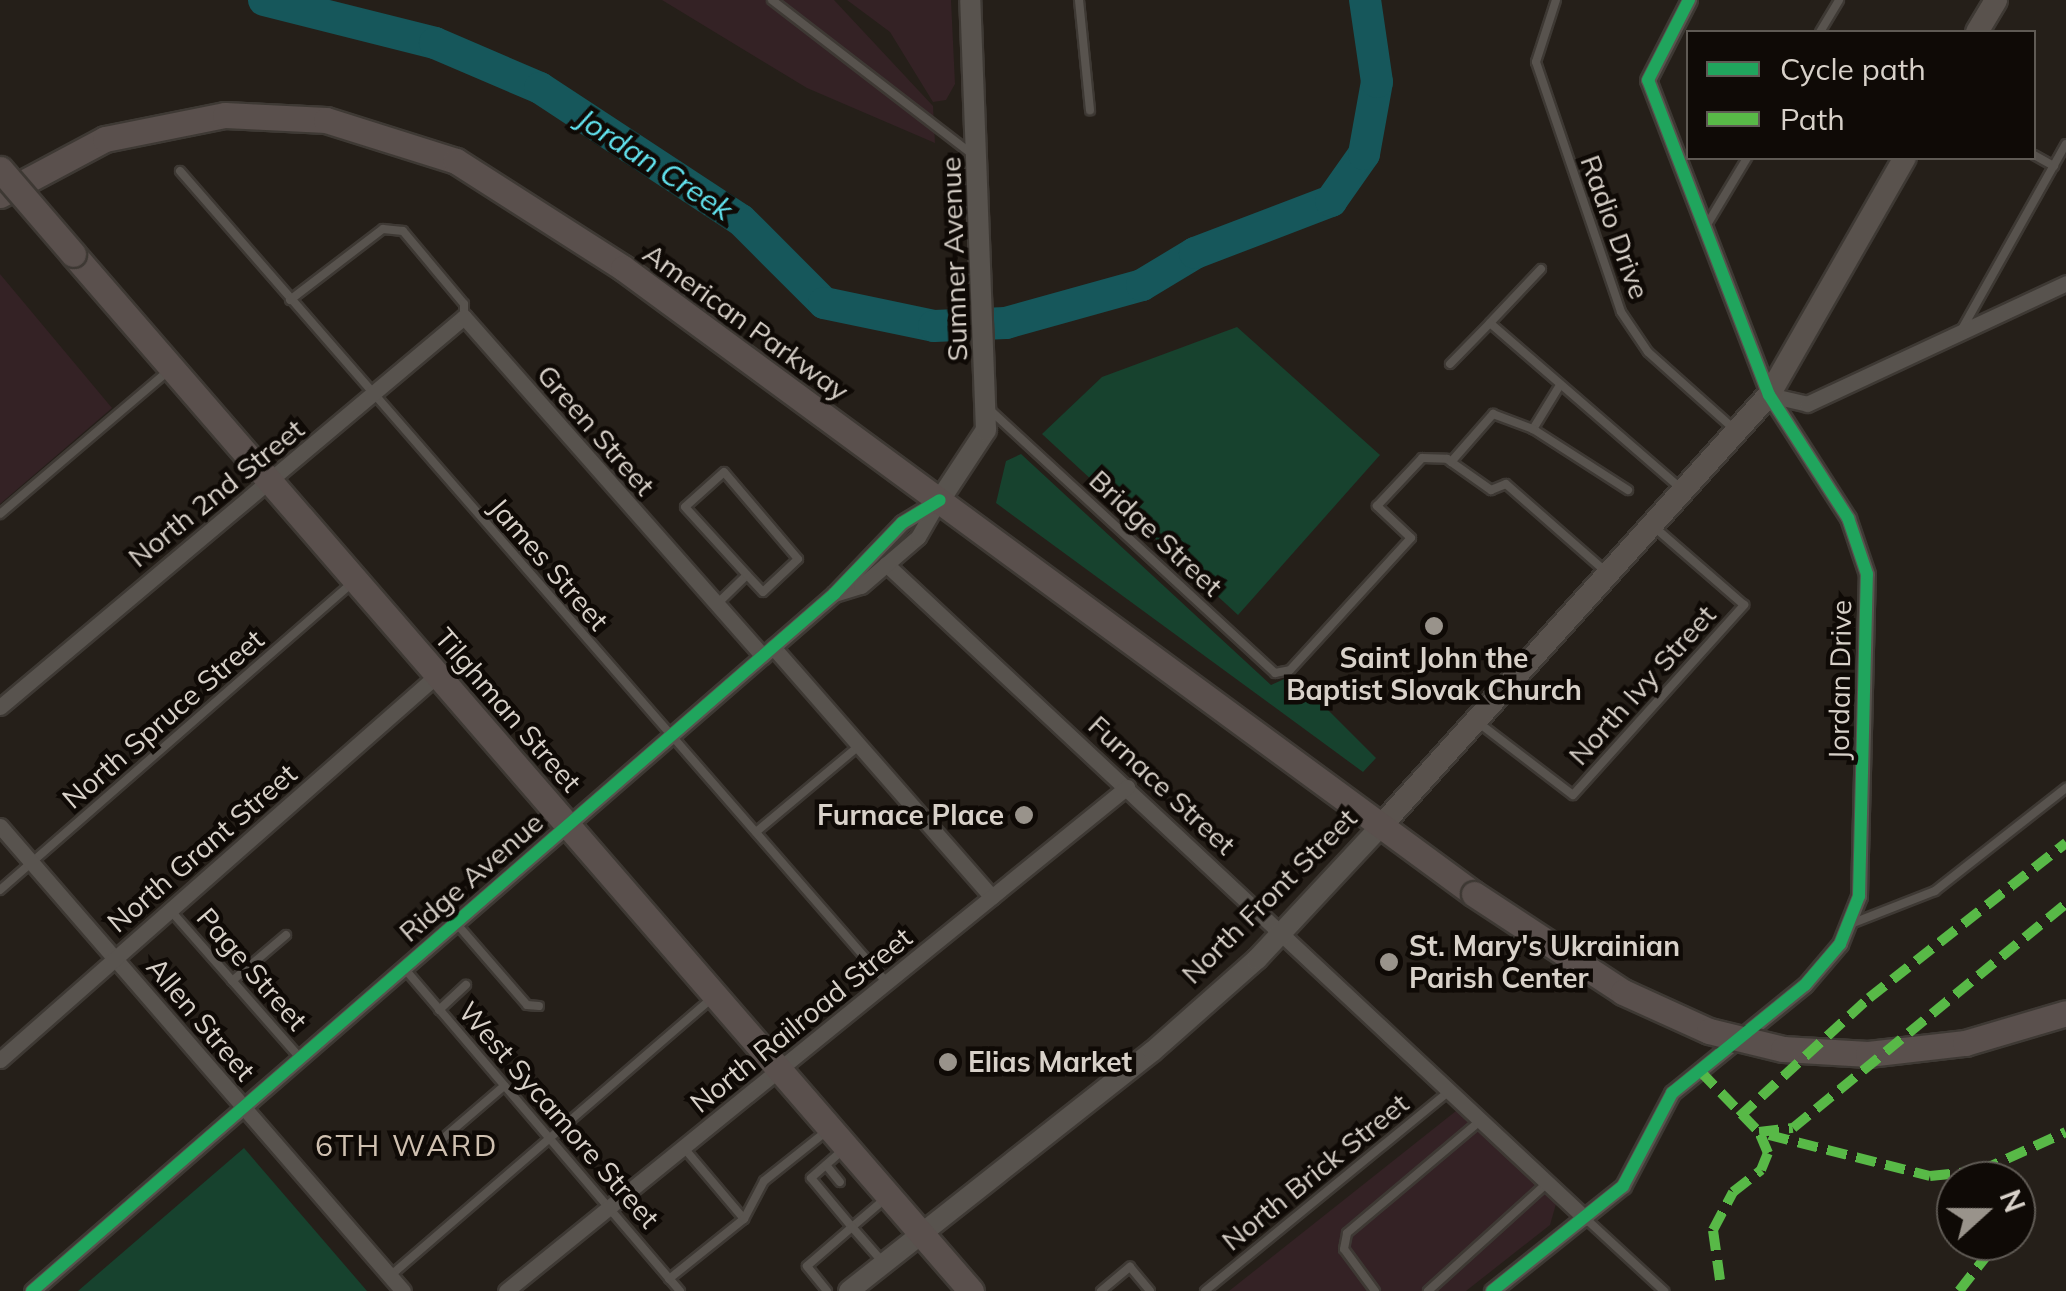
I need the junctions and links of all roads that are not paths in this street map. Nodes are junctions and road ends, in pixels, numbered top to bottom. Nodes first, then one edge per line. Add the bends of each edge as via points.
1 (772, 0) edge
2 (970, 0) edge
3 (1079, 0) edge
4 (1556, 0) edge
5 (1838, 0) edge
6 (1996, 0) edge
7 (1688, 1) edge
8 (1823, 30) edge
9 (1978, 30) edge
10 (1090, 110) dead end
11 (2066, 144) edge
12 (2036, 155) edge
13 (979, 158) junction
14 (1745, 160) edge
15 (1904, 160) edge
16 (2054, 166) junction
17 (0, 169) edge
18 (180, 171) dead end
19 (0, 196) edge
20 (1705, 228) junction
21 (1541, 269) dead end
22 (2066, 282) edge
23 (290, 300) junction
24 (464, 318) junction
25 (1490, 323) junction
26 (1960, 333) junction
27 (1450, 364) dead end
28 (171, 369) junction
29 (1560, 385) junction
30 (1769, 395) junction
31 (373, 396) junction
32 (987, 408) junction
33 (1533, 430) junction
34 (1737, 432) junction
35 (1450, 462) junction
36 (272, 482) junction
37 (1628, 490) dead end
38 (1684, 492) junction
39 (940, 500) junction
40 (0, 514) edge
41 (1654, 526) junction
42 (886, 564) junction
43 (1609, 574) junction
44 (747, 575) junction
45 (355, 580) junction
46 (834, 594) junction
47 (717, 605) junction
48 (768, 652) junction
49 (438, 675) junction
50 (0, 707) edge
51 (1476, 722) junction
52 (670, 737) junction
53 (859, 746) junction
54 (1126, 787) junction
55 (2066, 788) edge
56 (568, 825) junction
57 (0, 826) edge
58 (1381, 826) junction
59 (756, 832) junction
60 (32, 863) junction
61 (0, 890) edge
62 (992, 897) junction
63 (170, 910) junction
64 (1853, 922) junction
65 (456, 923) junction
66 (1284, 932) junction
67 (286, 935) dead end
68 (115, 956) junction
69 (404, 968) junction
70 (232, 981) junction
71 (886, 983) junction
72 (466, 986) dead end
73 (715, 996) junction
74 (539, 1006) dead end
75 (439, 1010) junction
76 (2066, 1014) edge
77 (300, 1058) junction
78 (0, 1060) edge
79 (779, 1069) junction
80 (504, 1086) junction
81 (1453, 1088) junction
82 (243, 1107) junction
83 (1483, 1118) junction
84 (839, 1137) junction
85 (550, 1139) junction
86 (433, 1148) dead end
87 (684, 1148) junction
88 (826, 1165) junction
89 (840, 1182) dead end
90 (1549, 1182) junction
91 (890, 1195) junction
92 (860, 1205) dead end
93 (609, 1209) junction
94 (867, 1214) junction
95 (1585, 1218) junction
96 (744, 1219) junction
97 (852, 1227) junction
98 (923, 1232) junction
99 (883, 1262) junction
100 (390, 1276) junction
101 (965, 1284) edge
102 (673, 1287) edge
103 (32, 1291) edge
104 (403, 1291) edge
105 (506, 1291) edge
106 (827, 1291) edge
107 (848, 1291) edge
108 (1101, 1291) edge
109 (1150, 1291) edge
110 (1205, 1291) edge
111 (1375, 1291) edge
112 (1428, 1291) edge
113 (1492, 1291) edge
114 (1664, 1291) edge

1 - 13 lane
2 - 13 street, Sumner Avenue
3 - 10 lane
4 - 34 lane, Radio Drive via 1536,62 1621,312 1648,352
5 - 8 lane
6 - 9 main road
7 - 20 street, Jordan Drive via 1648,80
11 - 16 lane
12 - 16 lane
13 - 32 street, Sumner Avenue
14 - 20 lane
15 - 30 main road, North Front Street
16 - 26 lane
17 - 28 main road, Tilghman Street, bridge
18 - 23 lane, James Street
19 - 39 main road, American Parkway via 105,139 174,120 276,115 392,136 524,199
20 - 30 street, Jordan Drive
21 - 25 lane
22 - 26 street
23 - 24 lane, Green Street via 384,229 403,231 464,304
23 - 31 lane, James Street
24 - 31 street, North 2nd Street
24 - 47 street, Green Street
25 - 27 lane
25 - 29 lane
26 - 30 street via 1807,404
28 - 36 main road, Tilghman Street
28 - 40 lane
29 - 33 lane
29 - 38 lane
30 - 34 main road, North Front Street
30 - 64 street, Jordan Drive via 1848,518 1868,574
31 - 36 street, North 2nd Street
31 - 52 lane, James Street
32 - 35 lane, Bridge Street via 1266,667 1282,674 1411,538 1377,506 1422,458
32 - 39 street, Sumner Avenue via 982,446
33 - 35 lane via 1493,414
33 - 37 lane
34 - 38 main road, North Front Street
35 - 43 lane via 1491,490 1506,484
36 - 45 main road, Tilghman Street
36 - 50 street, North 2nd Street
38 - 41 main road, North Front Street
39 - 42 street, Ridge Avenue
39 - 46 street, Ridge Avenue via 902,523
39 - 58 main road, American Parkway
41 - 43 main road, North Front Street
41 - 51 lane, North Ivy Street via 1744,606 1573,796
42 - 46 street, Ridge Avenue
42 - 54 street, Furnace Street
43 - 51 main road, North Front Street
44 - 44 lane via 685,506 724,472 798,559 763,592
44 - 47 lane
45 - 49 main road, Tilghman Street
45 - 60 lane, North Spruce Street
46 - 48 street, Ridge Avenue
47 - 48 street, Green Street
48 - 52 street, Ridge Avenue
48 - 53 street, Green Street
49 - 56 main road, Tilghman Street
49 - 63 street, North Grant Street
51 - 58 main road, North Front Street
52 - 56 street, Ridge Avenue
52 - 59 lane, James Street
53 - 59 lane
53 - 62 street, Green Street
54 - 62 street, North Railroad Street
54 - 66 street, Furnace Street
55 - 64 lane via 1935,891
56 - 65 street, Ridge Avenue
56 - 73 main road, Tilghman Street
57 - 60 street, Allen Street
58 - 66 street, North Front Street
58 - 76 main road, American Parkway, bridge via 1623,992 1709,1031 1783,1049 1868,1054 1965,1043
59 - 71 lane, James Street
60 - 61 lane, North Spruce Street
60 - 68 street, Allen Street
62 - 71 street, North Railroad Street
63 - 68 street, North Grant Street
63 - 70 lane, Page Street
64 - 95 street via 1805,986 1673,1092 1642,1163
65 - 69 street, Ridge Avenue
65 - 74 lane via 528,1005
66 - 81 street, Furnace Street
66 - 98 street, North Front Street via 1152,1051
67 - 70 lane
68 - 78 street, North Grant Street
68 - 82 street, Allen Street
69 - 75 lane, West Sycamore Street
69 - 77 street, Ridge Avenue
70 - 77 lane, Page Street
71 - 79 street, North Railroad Street
72 - 75 lane
73 - 79 main road, Tilghman Street
73 - 85 lane
75 - 80 lane, West Sycamore Street
77 - 82 street, Ridge Avenue
79 - 84 main road, Tilghman Street
79 - 87 street, North Railroad Street
80 - 85 lane, West Sycamore Street
80 - 86 lane
81 - 83 street, Furnace Street
81 - 110 lane, North Brick Street
82 - 100 street, Allen Street
82 - 103 street, Ridge Avenue
83 - 90 street, Furnace Street
83 - 111 lane via 1348,1233 1344,1249
84 - 88 lane
84 - 91 main road, Tilghman Street
84 - 96 lane via 764,1181
85 - 93 lane, West Sycamore Street
85 - 100 lane
87 - 93 street, North Railroad Street
87 - 96 lane
88 - 89 lane
88 - 97 lane via 812,1178
90 - 95 street, Furnace Street
90 - 112 lane
91 - 94 lane
91 - 98 main road, Tilghman Street
92 - 94 lane
93 - 102 lane, West Sycamore Street
93 - 105 street, North Railroad Street
94 - 97 lane
95 - 113 street
95 - 114 lane, Furnace Street
96 - 102 lane
97 - 99 lane
97 - 106 lane via 807,1266
98 - 99 street, North Front Street
98 - 101 main road, Tilghman Street
99 - 107 street, North Front Street
100 - 104 street, Allen Street
108 - 109 lane via 1130,1266

